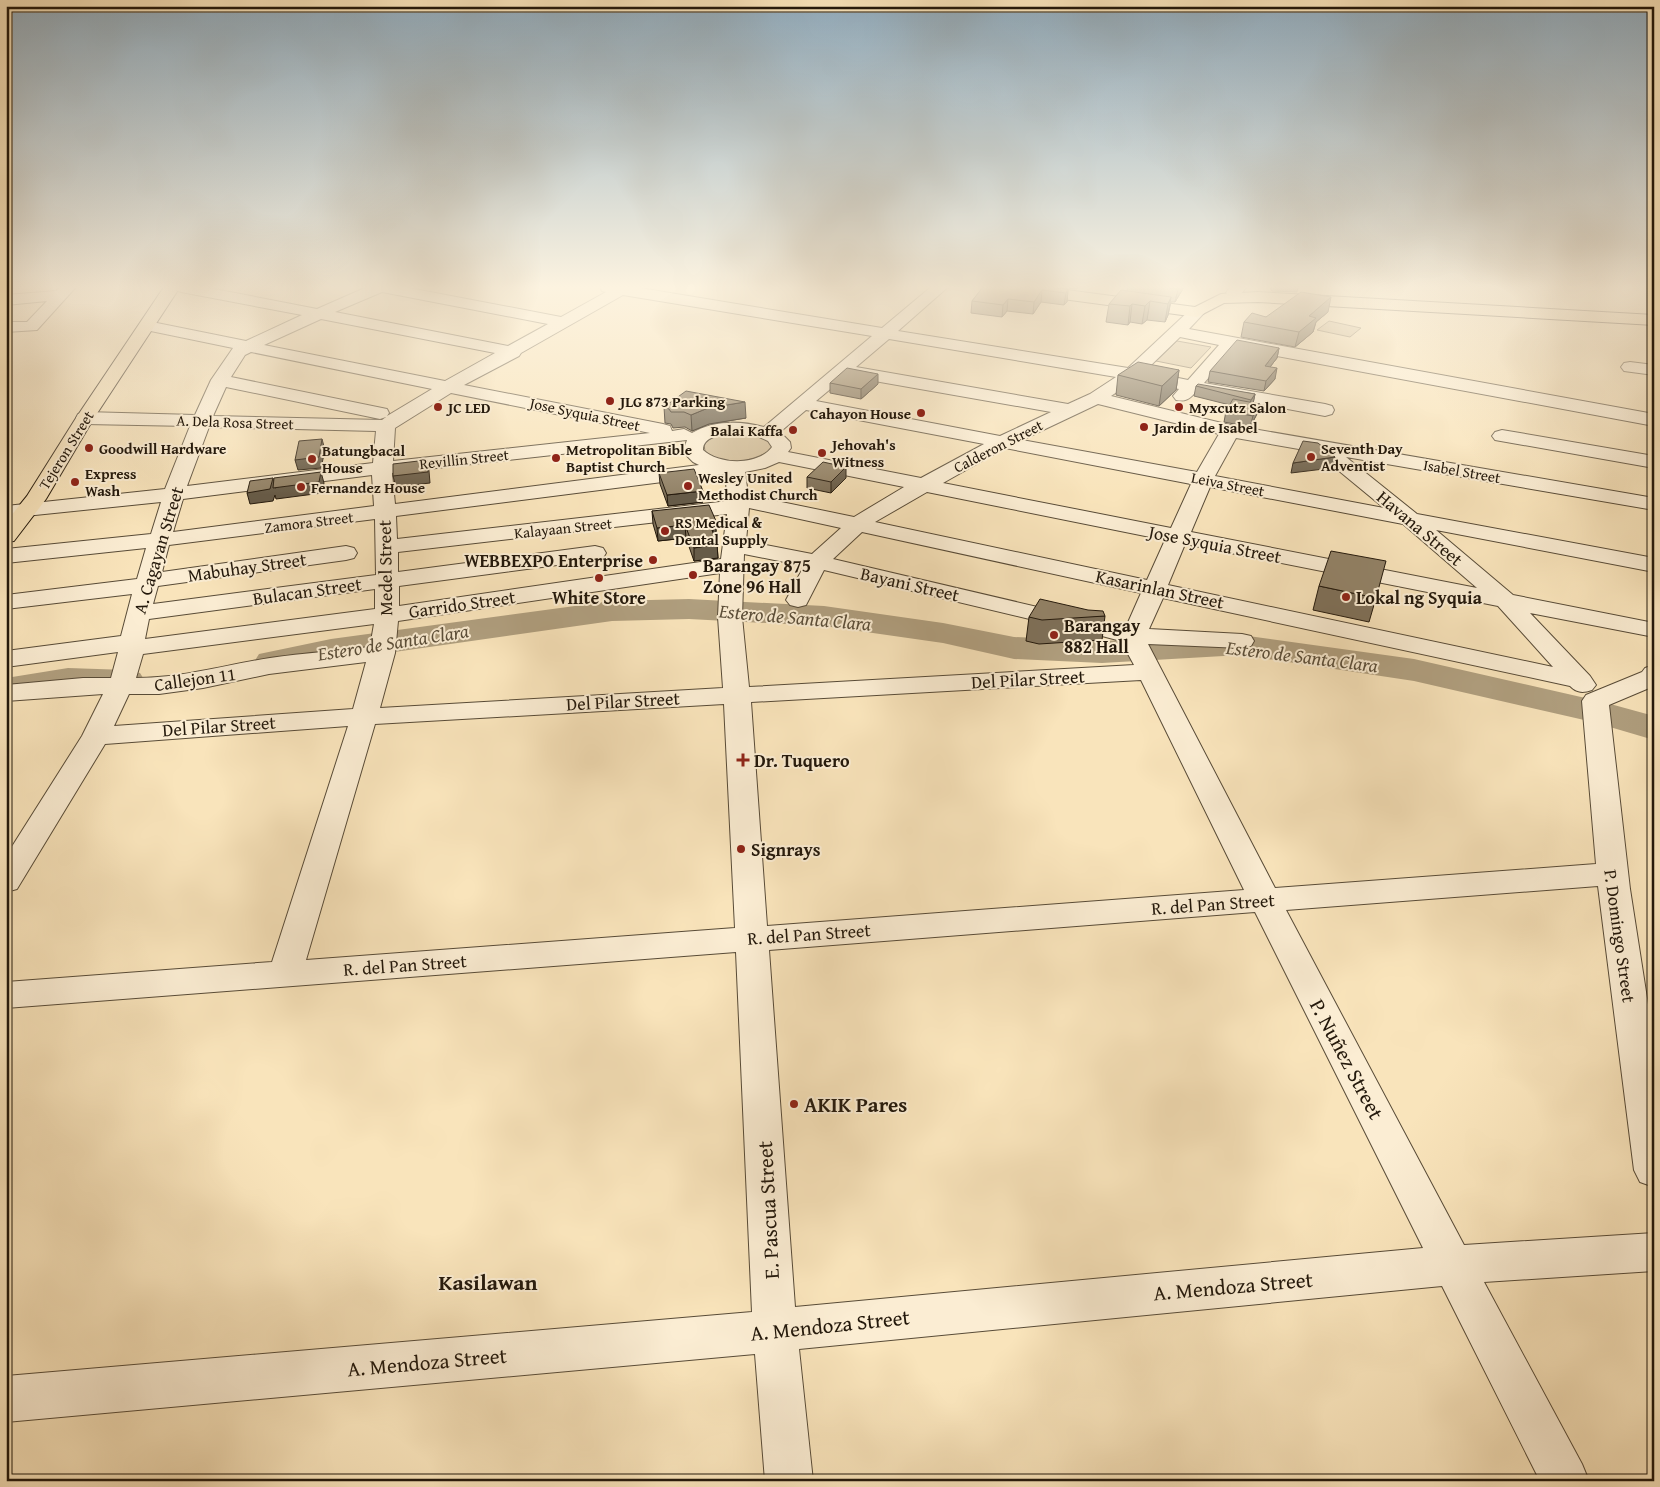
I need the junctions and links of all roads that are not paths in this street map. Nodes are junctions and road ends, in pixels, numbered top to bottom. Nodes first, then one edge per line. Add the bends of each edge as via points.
1 (127, 356) edge
2 (236, 356) edge
3 (299, 356) edge
4 (505, 356) edge
5 (859, 356) edge
6 (1020, 356) edge
7 (1150, 356) edge
8 (1218, 356) edge
9 (1308, 356) edge
10 (1630, 367) dead end
11 (843, 370) junction
12 (1654, 370) edge
13 (1132, 374) junction
14 (220, 380) junction
15 (449, 386) junction
16 (1192, 386) junction
17 (1096, 398) junction
18 (802, 404) junction
19 (1071, 410) junction
20 (1325, 410) dead end
21 (1160, 415) junction
22 (85, 418) junction
23 (202, 420) junction
24 (1654, 420) edge
25 (392, 421) junction
26 (1230, 431) junction
27 (768, 433) junction
28 (691, 436) junction
29 (1502, 436) dead end
30 (1004, 441) junction
31 (1322, 448) junction
32 (776, 455) junction
33 (1654, 462) edge
34 (733, 467) junction
35 (382, 468) junction
36 (1203, 479) junction
37 (925, 485) junction
38 (174, 493) junction
39 (6, 498) edge
40 (739, 502) junction
41 (1654, 504) edge
42 (23, 507) edge
43 (384, 512) junction
44 (1413, 521) junction
45 (858, 524) junction
46 (6, 536) edge
47 (1177, 536) junction
48 (160, 540) junction
49 (388, 547) junction
50 (346, 553) dead end
51 (595, 553) dead end
52 (734, 555) junction
53 (6, 556) edge
54 (817, 562) junction
55 (1654, 565) edge
56 (386, 580) junction
57 (146, 583) junction
58 (1154, 588) junction
59 (798, 600) dead end
60 (1506, 601) junction
61 (6, 602) edge
62 (138, 614) junction
63 (387, 615) junction
64 (1085, 625) edge
65 (1654, 630) edge
66 (1242, 641) dead end
67 (1134, 646) junction
68 (383, 648) junction
69 (6, 659) edge
70 (126, 666) junction
71 (1654, 673) edge
72 (6, 693) edge
73 (737, 696) junction
74 (1592, 701) junction
75 (364, 717) junction
76 (96, 736) junction
77 (1612, 874) junction
78 (6, 881) edge
79 (1264, 900) junction
80 (752, 938) junction
81 (285, 973) junction
82 (6, 995) edge
83 (1654, 1170) edge
84 (1654, 1252) edge
85 (1454, 1265) junction
86 (775, 1330) junction
87 (6, 1399) edge
88 (789, 1481) edge
89 (1565, 1481) edge

1 - 22 main road, Tejeron Street
2 - 14 street, A. Cagayan Street
3 - 15 street, Jose Syquia Street
4 - 15 street
5 - 11 street
6 - 13 street
7 - 13 street, Calderon Street
8 - 16 street
9 - 24 street
10 - 12 street
11 - 18 street
11 - 19 street
13 - 16 street
13 - 17 street, Calderon Street
14 - 23 street, A. Cagayan Street
14 - 25 street
15 - 25 street
15 - 28 street, Jose Syquia Street
16 - 20 street
16 - 21 street
17 - 19 street, Calderon Street
17 - 21 street, Isabel Street
18 - 27 street
18 - 30 street, Leiva Street
19 - 30 street, Calderon Street
21 - 26 street, Isabel Street
22 - 23 street, A. Dela Rosa Street
22 - 42 main road, Tejeron Street
23 - 25 street, A. Dela Rosa Street
23 - 38 street, A. Cagayan Street
25 - 35 street, Medel Street
26 - 31 street, Isabel Street
26 - 36 street
27 - 28 street, Revillin Street via 732,428
27 - 32 street via 781,444
28 - 34 street via 697,457 711,464
28 - 35 street, Revillin Street
29 - 33 street
30 - 36 street, Leiva Street
30 - 37 street, Calderon Street
31 - 41 street, Isabel Street
31 - 44 street, Havana Street
32 - 34 street, Zamora Street via 759,463
32 - 37 street, Jose Syquia Street
34 - 40 street, E. Pascua Street
34 - 43 street, Zamora Street
35 - 38 street, Revillin Street
35 - 43 street, Medel Street
36 - 44 street, Leiva Street
36 - 47 street
37 - 45 street, Calderon Street
37 - 47 street, Jose Syquia Street
38 - 42 street, Revillin Street via 111,502
38 - 48 street, A. Cagayan Street
39 - 42 street, Revillin Street
40 - 45 street, Kasarinlan Street
40 - 49 street, Kalayaan Street
40 - 52 street, E. Pascua Street
42 - 46 main road, Tejeron Street
43 - 48 street, Zamora Street
43 - 49 street, Medel Street
44 - 55 street, Leiva Street
44 - 60 street, Havana Street
45 - 54 street, Calderon Street
45 - 58 street, Kasarinlan Street
47 - 58 street
47 - 60 street, Jose Syquia Street
48 - 53 street, Zamora Street
48 - 57 street, A. Cagayan Street
49 - 56 street, Medel Street
50 - 57 street, Mabuhay Street
51 - 56 street, Bulacan Street
52 - 54 street, Bayani Street
52 - 63 street, Garrido Street
52 - 73 street, E. Pascua Street via 730,606
54 - 59 street, Calderon Street
54 - 64 street, Bayani Street
56 - 62 street, Bulacan Street
56 - 63 street, Medel Street
57 - 61 street, Mabuhay Street
57 - 62 street, A. Cagayan Street
58 - 67 street
58 - 74 street, Kasarinlan Street
60 - 65 street, Jose Syquia Street
60 - 74 street, Havana Street
62 - 70 street, A. Cagayan Street
63 - 68 street, Medel Street
63 - 70 street, Garrido Street
66 - 67 street
67 - 73 street, Del Pilar Street
67 - 79 street, P. Nuñez Street
68 - 70 street, Callejon 11 via 159,686
68 - 75 street, Medel Street
69 - 70 street, Garrido Street
70 - 72 street, Callejon 11 via 83,686
70 - 76 street, A. Cagayan Street
71 - 74 street via 1652,677
73 - 75 street, Del Pilar Street
73 - 80 street, E. Pascua Street
74 - 77 street, P. Domingo Street
75 - 76 street, Del Pilar Street
75 - 81 street, Medel Street
76 - 78 street, A. Cagayan Street
77 - 79 street, R. del Pan Street
77 - 83 street, P. Domingo Street
79 - 80 street, R. del Pan Street
79 - 85 street, P. Nuñez Street
80 - 81 street, R. del Pan Street
80 - 86 street, E. Pascua Street
81 - 82 street, R. del Pan Street
84 - 85 street, A. Mendoza Street
85 - 86 street, A. Mendoza Street
85 - 89 street, P. Nuñez Street
86 - 87 street, A. Mendoza Street
86 - 88 street, E. Pascua Street

